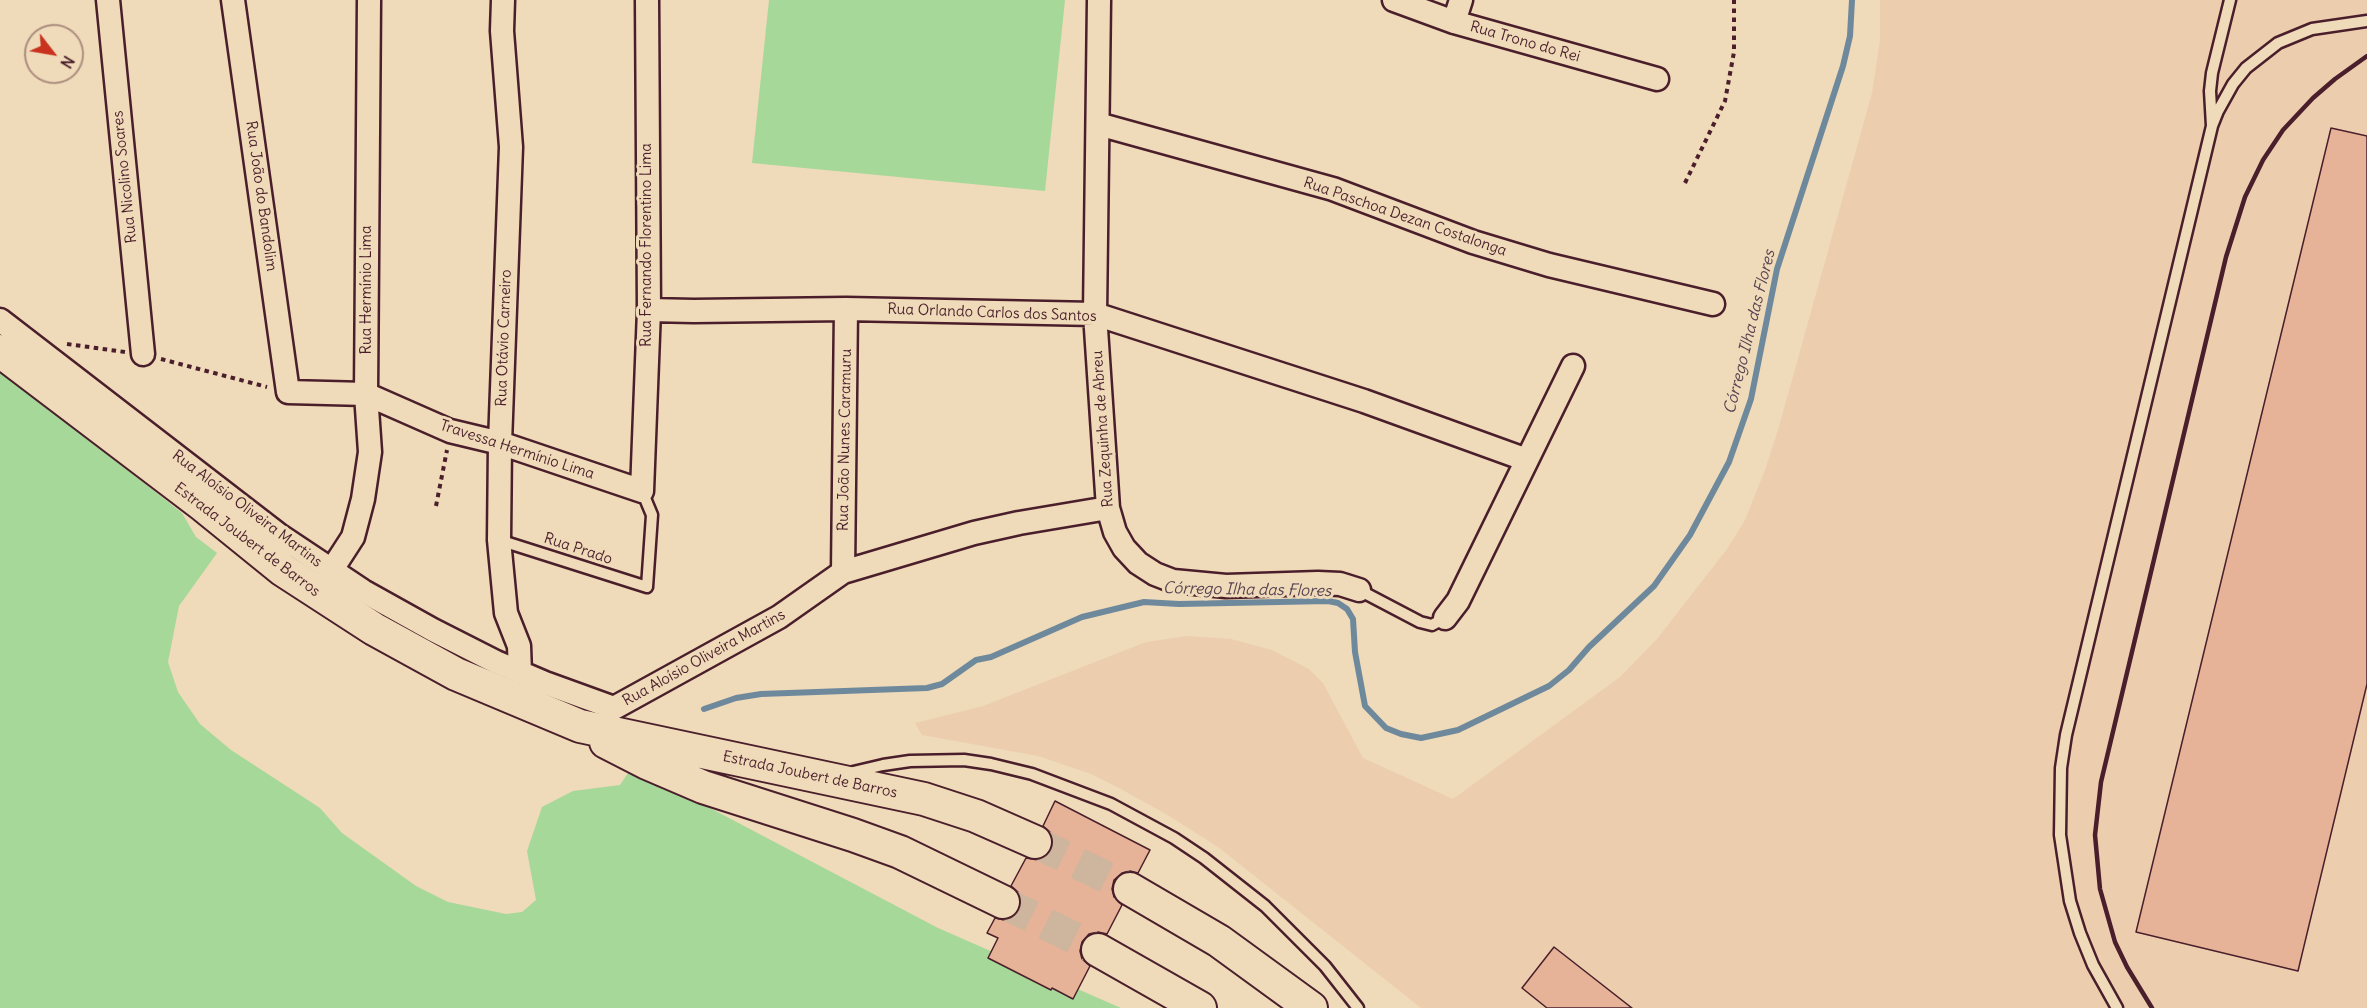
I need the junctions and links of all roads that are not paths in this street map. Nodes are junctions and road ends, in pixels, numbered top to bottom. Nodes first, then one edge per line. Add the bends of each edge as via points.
1 (108, 0) edge
2 (233, 0) edge
3 (369, 0) edge
4 (504, 0) edge
5 (647, 0) edge
6 (1099, 0) edge
7 (1394, 0) edge
8 (1461, 0) edge
9 (2229, 0) edge
10 (2367, 21) edge
11 (1454, 22) junction
12 (1657, 79) dead end
13 (1098, 124) junction
14 (2212, 126) junction
15 (1713, 304) dead end
16 (846, 309) junction
17 (649, 310) junction
18 (1095, 314) junction
19 (0, 320) edge
20 (0, 351) edge
21 (143, 354) dead end
22 (1573, 366) dead end
23 (288, 392) joint
24 (366, 393) junction
25 (500, 443) junction
26 (1527, 460) junction
27 (642, 491) junction
28 (1108, 508) junction
29 (500, 540) junction
30 (332, 571) junction
31 (843, 572) junction
32 (1359, 590) joint
33 (1445, 618) joint
34 (520, 673) junction
35 (580, 726) junction
36 (831, 780) junction
37 (1035, 842) tunnel mouth
38 (1130, 889) tunnel mouth
39 (1003, 902) tunnel mouth
40 (1098, 951) tunnel mouth
41 (1200, 1008) edge
42 (1311, 1008) edge
43 (1358, 1008) edge
44 (2117, 1008) edge

1 - 21 street, Rua Nicolino Soares
2 - 23 street, Rua João do Bandolim
3 - 24 street, Rua Hermínio Lima
4 - 25 street, Rua Otávio Carneiro via 502,31 511,147
5 - 17 street, Rua Fernando Florentino Lima
6 - 13 street, Rua Zequinha de Abreu
7 - 11 street, Rua Trono do Rei
8 - 11 street
9 - 14 lane via 2212,73
10 - 14 lane via 2312,29 2278,43 2246,68 2233,84
11 - 12 street, Rua Trono do Rei
13 - 15 street, Rua Paschoa Dezan Costalonga via 1333,189 1473,242 1549,265
13 - 18 street, Rua Zequinha de Abreu
14 - 44 lane via 2061,768 2060,835 2070,901 2093,965
16 - 17 street, Rua Orlando Carlos dos Santos
16 - 18 street, Rua Orlando Carlos dos Santos
16 - 31 street, Rua João Nunes Caramuru
17 - 27 street, Rua Fernando Florentino Lima
18 - 26 street, Rua Orlando Carlos dos Santos via 1354,398
18 - 28 street, Rua Zequinha de Abreu
19 - 30 street, Rua Aloísio Oliveira Martins via 279,535
20 - 35 main road, Estrada Joubert de Barros via 282,570 336,607 456,674
22 - 26 street
23 - 24 street, Travessa Hermínio Lima
24 - 25 street, Travessa Hermínio Lima via 450,431
24 - 30 street, Rua Hermínio Lima via 370,452 363,499 353,537
25 - 27 street, Travessa Hermínio Lima
25 - 29 street, Rua Otávio Carneiro
26 - 33 street via 1458,601
27 - 29 lane, Rua Prado via 652,515 647,587
28 - 31 street, Rua Aloísio Oliveira Martins via 974,533
28 - 32 street, Rua Zequinha de Abreu via 1124,548 1138,563 1173,581 1226,586 1340,584
29 - 34 street, Rua Otávio Carneiro via 506,613 519,646
30 - 34 street, Rua Aloísio Oliveira Martins via 424,626
31 - 34 street, Rua Aloísio Oliveira Martins via 779,617 614,708
32 - 33 lane, Rua Zequinha de Abreu via 1420,622 1432,625
35 - 36 main road, Estrada Joubert de Barros
35 - 39 main road, Estrada Joubert de Barros via 670,774 877,843
36 - 37 main road, Estrada Joubert de Barros via 950,807
36 - 43 lane via 883,765 964,760 1032,774 1111,804 1174,838 1265,906 1325,966
38 - 42 main road via 1219,941
40 - 41 main road

